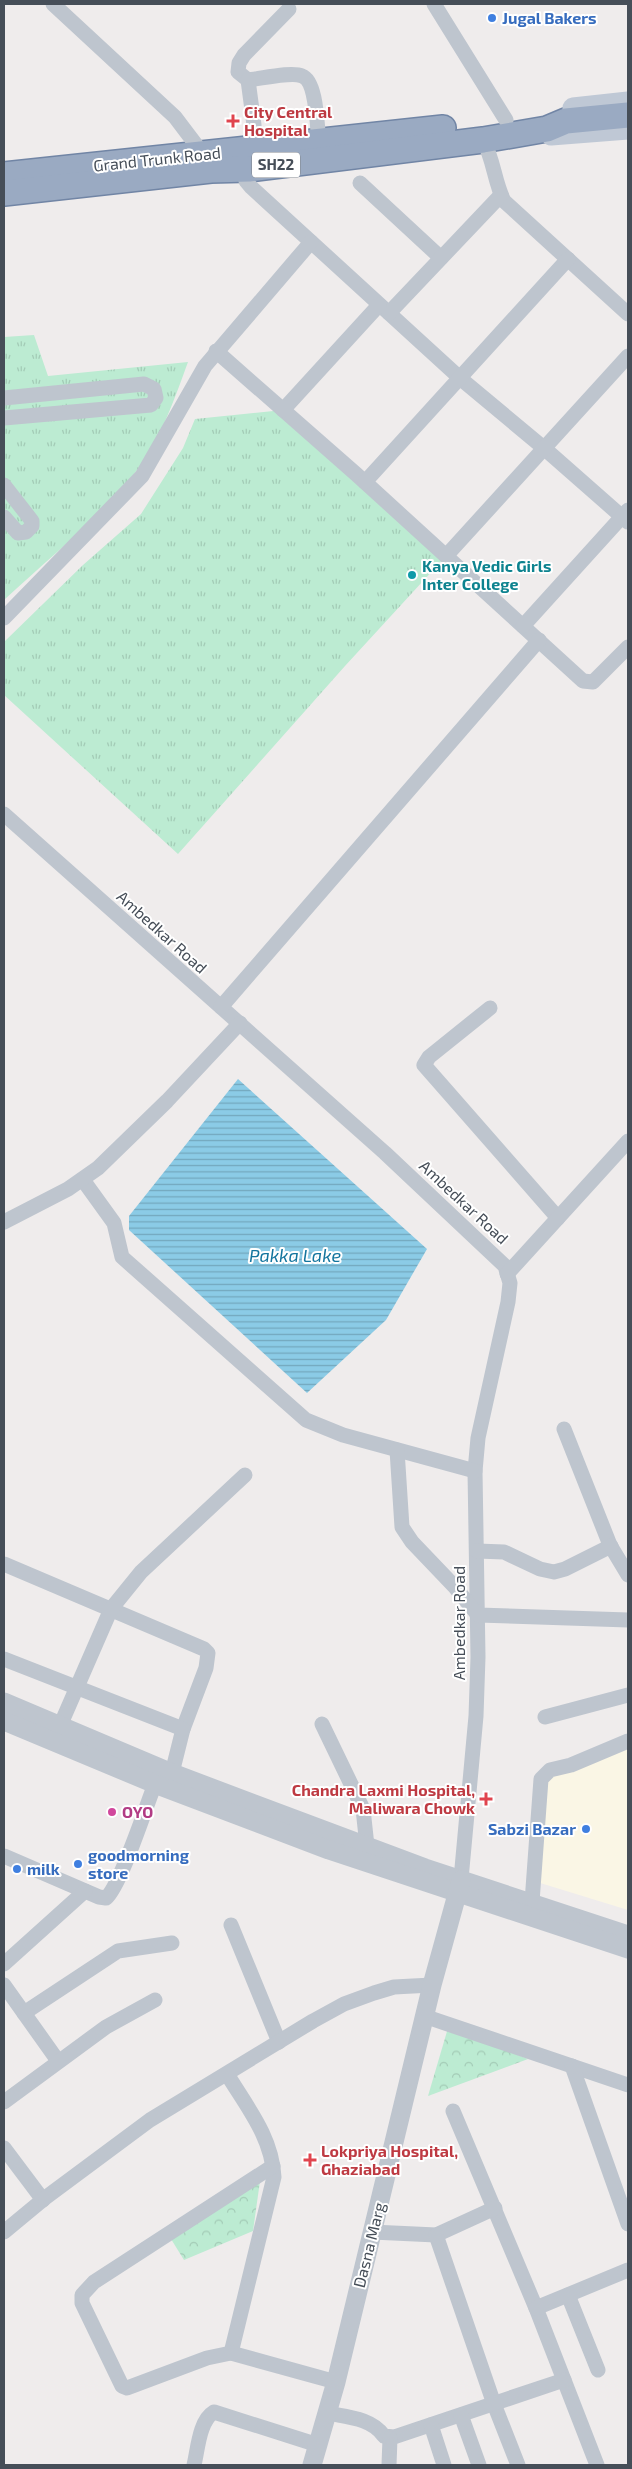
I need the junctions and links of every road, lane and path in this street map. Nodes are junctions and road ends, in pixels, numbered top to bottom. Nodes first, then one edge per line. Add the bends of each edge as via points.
1 (434, 4) edge
2 (57, 5) edge
3 (289, 9) dead end
4 (248, 80) junction
5 (628, 102) edge
6 (628, 115) edge
7 (506, 120) junction
8 (554, 122) junction
9 (628, 129) edge
10 (482, 140) junction
11 (319, 142) junction
12 (203, 154) junction
13 (251, 158) junction
14 (4, 175) edge
15 (360, 183) dead end
16 (4, 193) edge
17 (501, 195) junction
18 (311, 242) junction
19 (441, 258) junction
20 (568, 259) junction
21 (384, 309) junction
22 (628, 314) edge
23 (216, 351) junction
24 (628, 356) edge
25 (461, 379) junction
26 (4, 398) edge
27 (284, 410) junction
28 (4, 418) edge
29 (545, 449) junction
30 (365, 482) junction
31 (4, 485) edge
32 (4, 517) edge
33 (626, 517) edge
34 (446, 556) junction
35 (4, 618) edge
36 (523, 626) junction
37 (539, 640) junction
38 (628, 647) edge
39 (4, 814) edge
40 (221, 1007) junction
41 (490, 1008) dead end
42 (240, 1024) junction
43 (628, 1142) edge
44 (83, 1180) junction
45 (558, 1218) junction
46 (4, 1222) edge
47 (507, 1274) junction
48 (564, 1429) dead end
49 (397, 1450) junction
50 (475, 1471) junction
51 (244, 1475) dead end
52 (611, 1546) junction
53 (477, 1551) junction
54 (4, 1564) edge
55 (628, 1575) edge
56 (111, 1609) junction
57 (478, 1615) junction
58 (628, 1620) edge
59 (4, 1659) edge
60 (76, 1687) junction
61 (628, 1695) edge
62 (4, 1702) edge
63 (545, 1717) dead end
64 (4, 1721) edge
65 (322, 1724) dead end
66 (60, 1726) junction
67 (183, 1729) junction
68 (628, 1741) edge
69 (172, 1773) junction
70 (155, 1784) junction
71 (367, 1846) junction
72 (4, 1856) edge
73 (459, 1886) junction
74 (86, 1891) junction
75 (532, 1902) junction
76 (231, 1925) dead end
77 (628, 1935) edge
78 (172, 1943) dead end
79 (628, 1949) edge
80 (4, 1964) edge
81 (432, 1985) junction
82 (5, 1990) edge
83 (155, 2000) dead end
84 (24, 2014) junction
85 (424, 2016) junction
86 (279, 2042) junction
87 (58, 2061) junction
88 (572, 2066) junction
89 (227, 2074) junction
90 (628, 2085) edge
91 (4, 2102) edge
92 (454, 2111) dead end
93 (4, 2148) edge
94 (273, 2166) junction
95 (43, 2200) junction
96 (494, 2208) junction
97 (628, 2224) edge
98 (4, 2232) edge
99 (372, 2232) junction
100 (436, 2234) junction
101 (628, 2270) edge
102 (568, 2295) junction
103 (536, 2308) junction
104 (232, 2353) junction
105 (598, 2370) dead end
106 (564, 2380) junction
107 (336, 2382) junction
108 (494, 2404) junction
109 (327, 2413) junction
110 (461, 2415) junction
111 (431, 2425) junction
112 (390, 2438) junction
113 (318, 2445) junction
114 (194, 2465) edge
115 (312, 2465) edge
116 (389, 2465) edge
117 (444, 2465) edge
118 (480, 2465) edge
119 (518, 2465) edge
120 (597, 2465) edge

1 - 7 street
2 - 12 street via 175,117
3 - 4 street via 244,55 238,72
4 - 11 street via 295,75 310,82
4 - 13 street via 254,125
5 - 8 main road via 573,108
6 - 8 highway, SH22
7 - 8 highway, Grand Trunk Road
7 - 11 highway, Grand Trunk Road
8 - 9 main road via 552,135
8 - 10 highway, Grand Trunk Road / SH22
10 - 13 highway, Grand Trunk Road / SH22
10 - 17 street via 491,154
11 - 13 highway, Grand Trunk Road / SH22 via 288,144
12 - 13 highway, Grand Trunk Road / SH22
12 - 14 highway, Grand Trunk Road / SH22
13 - 16 highway, Grand Trunk Road / SH22 via 212,170
13 - 18 street via 246,181
15 - 19 street
17 - 19 street
17 - 20 street
18 - 21 street
18 - 23 street
19 - 21 street
20 - 22 street
20 - 25 street
21 - 25 street
21 - 27 street
23 - 27 street
23 - 35 street via 142,476
24 - 29 street
25 - 29 street
25 - 30 street
26 - 28 street via 144,384 154,389 156,398 151,405
27 - 30 street
29 - 33 street
29 - 34 street
30 - 34 street
31 - 32 street via 32,526 26,532 18,533
33 - 36 street
34 - 36 street
36 - 37 street
37 - 38 street via 583,681 593,682
37 - 40 street
39 - 40 street, Ambedkar Road
40 - 42 street, Ambedkar Road
41 - 45 street via 429,1057 424,1065
42 - 44 street via 167,1101
42 - 47 street, Ambedkar Road via 494,1253 505,1266
43 - 45 street
44 - 46 street
44 - 49 street via 114,1223 122,1257 279,1399 321,1428
45 - 47 street
47 - 50 street, Ambedkar Road via 510,1283 508,1302 478,1438
48 - 52 street
49 - 50 street
49 - 57 street via 402,1527
50 - 53 street, Ambedkar Road
51 - 56 street via 141,1572
52 - 53 street via 554,1572 504,1552
52 - 55 street
53 - 57 street, Ambedkar Road
54 - 56 street
56 - 60 street
56 - 67 street via 208,1653 206,1668
57 - 58 street
57 - 73 street, Ambedkar Road via 476,1716
59 - 60 street
60 - 66 street
60 - 67 street
61 - 63 street
62 - 66 street
64 - 70 street
65 - 71 street via 363,1809
66 - 69 street
67 - 69 street
68 - 75 street via 550,1770 541,1778
69 - 71 street
70 - 73 street via 329,1850
70 - 74 street via 111,1893 106,1898
71 - 73 street
72 - 74 street
73 - 75 street
73 - 79 street
73 - 81 street, Dasna Marg
74 - 80 street
75 - 77 street
76 - 86 street
78 - 84 street via 118,1951
81 - 85 street, Dasna Marg
81 - 86 street via 394,1987 374,1993 336,2008
82 - 84 street
83 - 87 street via 112,2024
84 - 87 street
85 - 88 street
85 - 99 street, Dasna Marg
86 - 89 street
87 - 91 street
88 - 90 street
88 - 97 street
89 - 94 street via 263,2132
89 - 95 street via 150,2120
92 - 96 street
93 - 95 street
94 - 104 street via 270,2201
94 - 104 street via 94,2282 82,2295 82,2303 122,2386 133,2386 207,2358
95 - 98 street
96 - 100 street
96 - 103 street
99 - 100 street
99 - 107 street, Dasna Marg
100 - 108 street
101 - 102 street
102 - 103 street
102 - 105 street
103 - 106 street
104 - 107 street
106 - 108 street
106 - 120 street
107 - 109 street, Dasna Marg
108 - 110 street
108 - 119 street
109 - 112 street via 369,2422
109 - 113 street, Dasna Marg
110 - 111 street
110 - 118 street
111 - 112 street
111 - 117 street
112 - 116 street
113 - 114 street via 214,2412 204,2422
113 - 115 street, Dasna Marg

